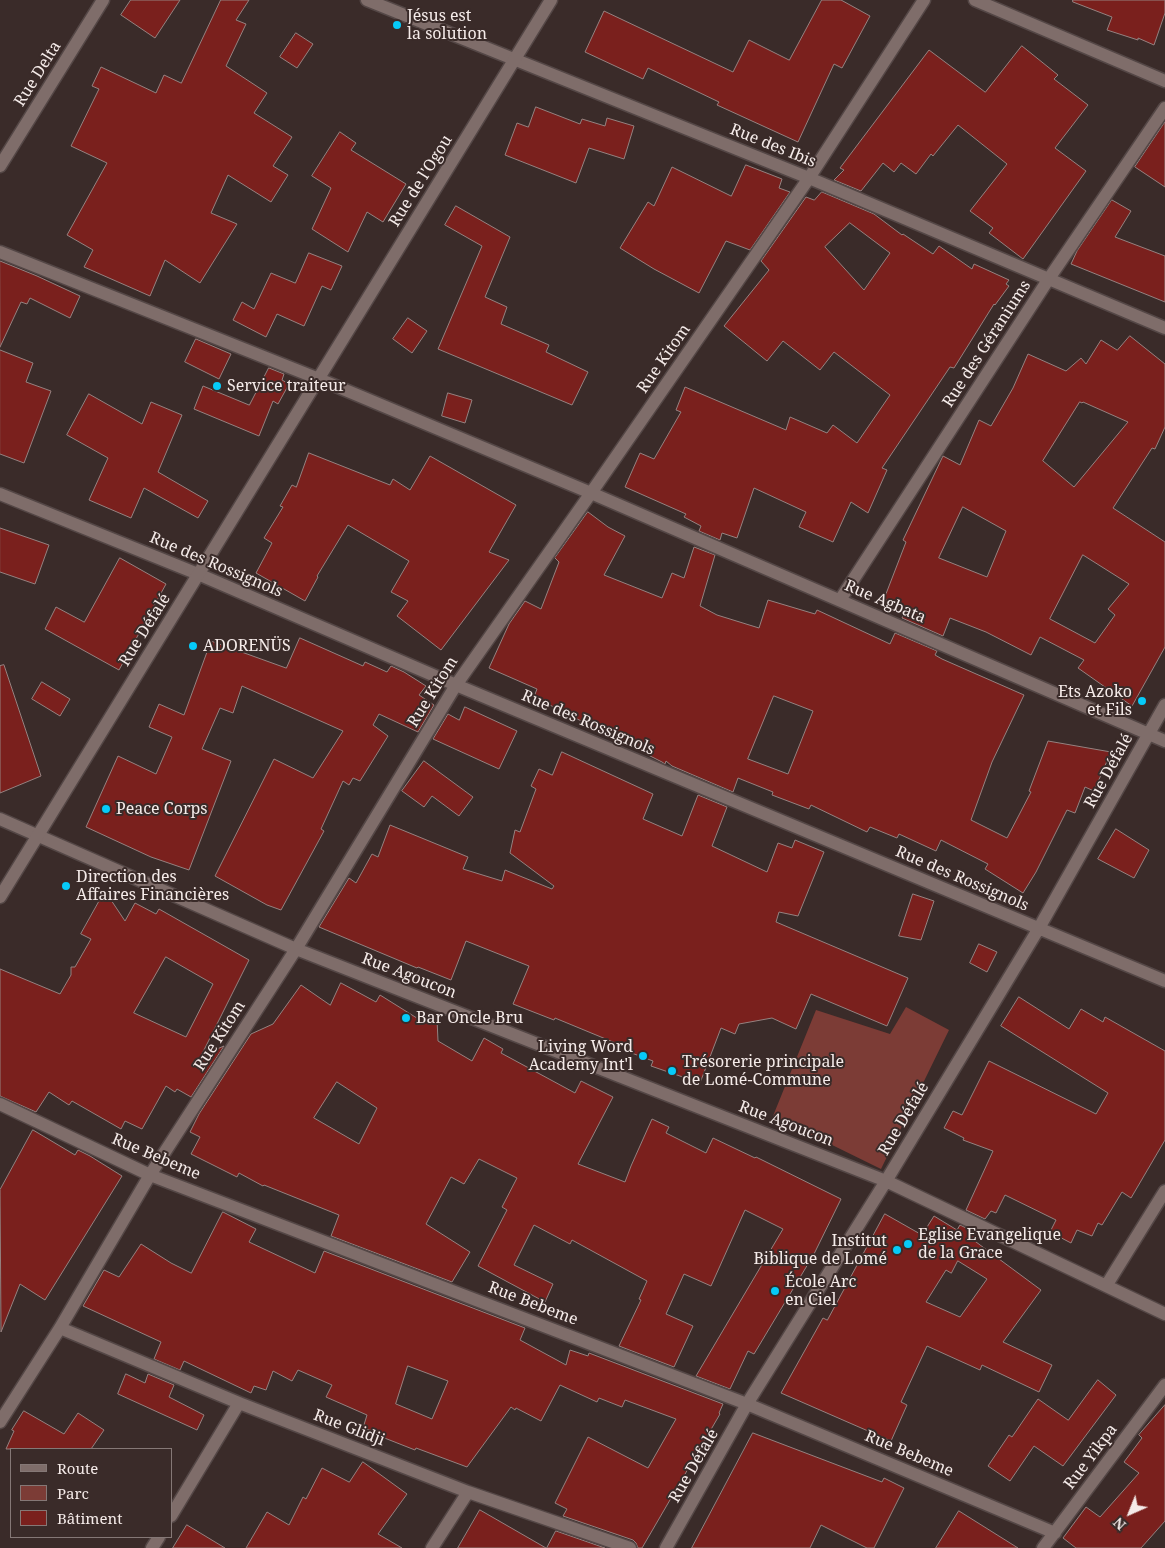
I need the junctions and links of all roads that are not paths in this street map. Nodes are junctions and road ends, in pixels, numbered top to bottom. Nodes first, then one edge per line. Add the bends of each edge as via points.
1 (103, 0) edge
2 (367, 0) edge
3 (551, 0) edge
4 (924, 0) edge
5 (975, 0) edge
6 (514, 60) junction
7 (1165, 82) edge
8 (1165, 108) edge
9 (0, 166) edge
10 (808, 178) junction
11 (0, 252) edge
12 (1048, 280) junction
13 (1165, 328) edge
14 (319, 379) junction
15 (591, 493) junction
16 (0, 494) edge
17 (198, 574) junction
18 (840, 600) junction
19 (456, 685) junction
20 (1165, 705) edge
21 (1148, 734) junction
22 (1165, 742) edge
23 (0, 819) edge
24 (38, 835) junction
25 (0, 898) edge
26 (1039, 928) junction
27 (296, 949) junction
28 (1165, 981) edge
29 (0, 1104) edge
30 (150, 1175) junction
31 (886, 1181) junction
32 (1165, 1191) edge
33 (1106, 1286) junction
34 (1165, 1314) edge
35 (60, 1328) junction
36 (1165, 1384) edge
37 (239, 1403) junction
38 (748, 1404) junction
39 (0, 1422) edge
40 (468, 1492) junction
41 (172, 1514) edge
42 (1055, 1533) junction
43 (432, 1548) edge
44 (630, 1548) edge
45 (666, 1548) edge
46 (1043, 1548) edge

1 - 9 street, Rue Delta
2 - 6 street, Rue des Ibis
3 - 6 street, Rue de l'Ogou
4 - 10 street, Rue Kitom
5 - 7 street
6 - 10 street, Rue des Ibis
6 - 14 street, Rue de l'Ogou
8 - 12 street, Rue des Géraniums
10 - 12 street, Rue des Ibis
10 - 15 street, Rue Kitom
11 - 14 street, Rue Agbata
12 - 13 street, Rue des Ibis
12 - 18 street, Rue des Géraniums
14 - 15 street, Rue Agbata
14 - 17 street, Rue Défalé
15 - 18 street, Rue Agbata
15 - 19 street, Rue Kitom
16 - 17 street, Rue des Rossignols
17 - 19 street, Rue des Rossignols
17 - 24 street, Rue Défalé
18 - 21 street, Rue Agbata
19 - 26 street, Rue des Rossignols
19 - 27 street, Rue Kitom
20 - 21 street, Rue Défalé
21 - 22 street, Rue Agbata
21 - 26 street, Rue Défalé
23 - 24 street, Rue Agoucon
24 - 25 street, Rue Défalé
24 - 27 street, Rue Agoucon
26 - 28 street, Rue des Rossignols
26 - 31 street, Rue Défalé
27 - 30 street, Rue Kitom
27 - 31 street, Rue Agoucon
29 - 30 street, Rue Bebeme
30 - 35 street, Rue Kitom
30 - 38 street, Rue Bebeme
31 - 33 street, Rue Agoucon
31 - 38 street, Rue Défalé
32 - 33 street
33 - 34 street, Rue Agoucon
35 - 37 street, Rue Glidji
35 - 39 street, Rue Kitom
36 - 42 street, Rue Yikpa
37 - 40 street, Rue Glidji
37 - 41 street
38 - 42 street, Rue Bebeme
38 - 45 street, Rue Défalé
40 - 43 street
40 - 44 street, Rue Glidji
42 - 46 street, Rue Yikpa

